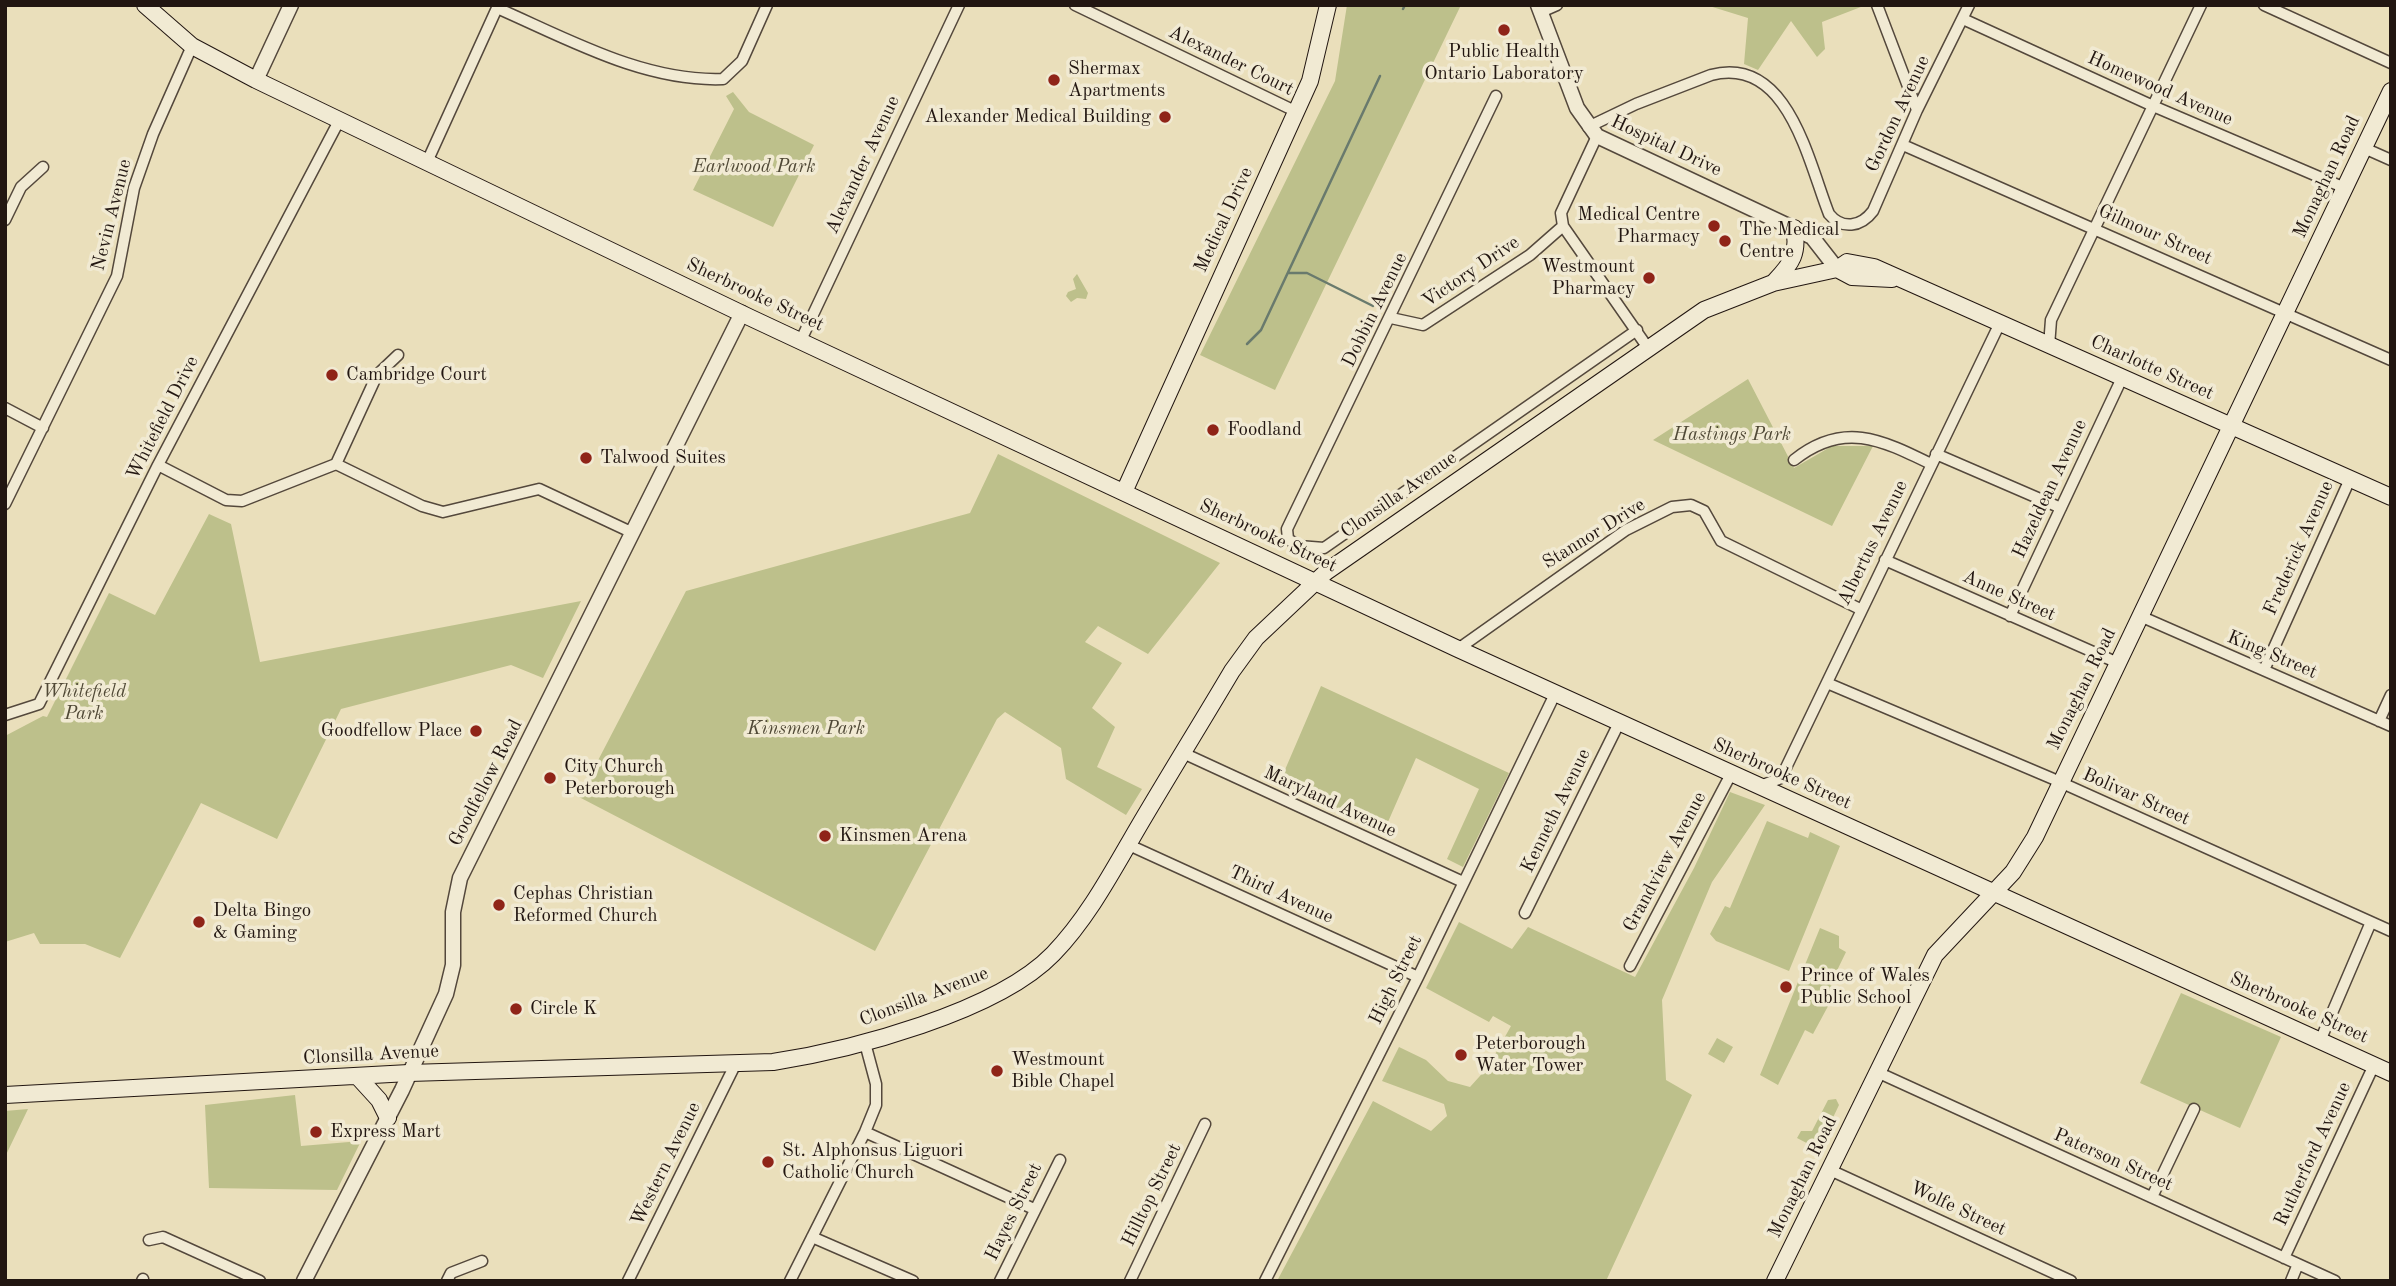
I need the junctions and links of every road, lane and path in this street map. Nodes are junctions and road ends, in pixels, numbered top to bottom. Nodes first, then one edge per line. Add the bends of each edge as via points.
1 (145, 5) edge
2 (291, 5) edge
3 (767, 5) edge
4 (958, 5) edge
5 (1075, 5) edge
6 (1328, 5) edge
7 (1556, 5) edge
8 (1877, 5) edge
9 (1969, 5) edge
10 (2201, 5) edge
11 (2264, 5) edge
12 (1540, 8) edge
13 (1963, 19) junction
14 (192, 46) junction
15 (2391, 63) edge
16 (256, 80) junction
17 (2391, 91) edge
18 (1496, 96) dead end
19 (2153, 106) junction
20 (1917, 110) junction
21 (1297, 112) junction
22 (340, 120) junction
23 (1593, 131) junction
24 (1903, 145) junction
25 (2364, 148) junction
26 (2391, 160) edge
27 (427, 162) junction
28 (43, 167) dead end
29 (2345, 188) junction
30 (5, 220) edge
31 (1563, 226) junction
32 (2095, 227) junction
33 (1794, 228) junction
34 (1837, 269) junction
35 (1773, 283) junction
36 (2286, 311) junction
37 (742, 313) junction
38 (1391, 318) junction
39 (2051, 320) junction
40 (1999, 324) junction
41 (1637, 330) junction
42 (2031, 338) junction
43 (800, 340) junction
44 (2049, 346) junction
45 (1648, 348) junction
46 (398, 355) dead end
47 (2391, 360) edge
48 (2122, 378) junction
49 (5, 408) edge
50 (2232, 427) junction
51 (43, 428) junction
52 (1936, 453) junction
53 (1794, 460) dead end
54 (336, 464) junction
55 (1931, 464) junction
56 (158, 465) junction
57 (2350, 479) junction
58 (1120, 490) junction
59 (2391, 497) edge
60 (5, 504) edge
61 (2060, 508) junction
62 (633, 533) junction
63 (1288, 539) joint
64 (1885, 561) junction
65 (1315, 581) junction
66 (1860, 610) junction
67 (2010, 616) junction
68 (2140, 616) junction
69 (1458, 649) junction
70 (2118, 663) junction
71 (2264, 670) junction
72 (1828, 683) junction
73 (1555, 694) junction
74 (2391, 695) edge
75 (5, 715) edge
76 (2379, 721) junction
77 (1619, 723) junction
78 (2391, 726) edge
79 (1183, 753) junction
80 (1731, 774) junction
81 (1781, 778) junction
82 (2060, 783) junction
83 (1758, 787) junction
84 (1803, 806) junction
85 (1129, 845) junction
86 (1463, 882) junction
87 (1993, 893) junction
88 (1525, 913) dead end
89 (2371, 922) junction
90 (2391, 930) edge
91 (1630, 967) dead end
92 (1418, 977) junction
93 (2320, 1041) junction
94 (864, 1043) junction
95 (736, 1063) junction
96 (2374, 1065) junction
97 (1877, 1072) junction
98 (409, 1073) junction
99 (2391, 1073) edge
100 (358, 1077) junction
101 (5, 1095) edge
102 (2194, 1109) dead end
103 (388, 1118) junction
104 (1205, 1124) dead end
105 (866, 1132) junction
106 (1060, 1160) dead end
107 (1830, 1170) junction
108 (2152, 1197) junction
109 (1034, 1209) junction
110 (812, 1237) junction
111 (149, 1240) dead end
112 (2284, 1258) junction
113 (482, 1261) dead end
114 (2298, 1264) junction
115 (260, 1281) edge
116 (304, 1281) edge
117 (447, 1281) edge
118 (628, 1281) edge
119 (790, 1281) edge
120 (913, 1281) edge
121 (1000, 1281) edge
122 (1130, 1281) edge
123 (1265, 1281) edge
124 (1775, 1281) edge
125 (2071, 1281) edge
126 (2291, 1281) edge
127 (2335, 1281) edge

1 - 14 main road, Sherbrooke Street
2 - 16 street
3 - 27 street via 742,61 723,79 694,80 615,60 497,8
4 - 43 street, Alexander Avenue
5 - 21 street, Alexander Court
6 - 21 main road, Medical Drive via 1310,81
7 - 12 street
8 - 20 street
9 - 13 street, Gordon Avenue
10 - 19 street
11 - 15 street
12 - 23 street, Hospital Drive via 1577,108
13 - 19 street, Homewood Avenue
13 - 20 street, Gordon Avenue
14 - 16 main road, Sherbrooke Street
14 - 51 street, Nevin Avenue via 134,188 117,276
16 - 22 main road, Sherbrooke Street
17 - 25 main road, Monaghan Road
18 - 38 street, Dobbin Avenue
19 - 29 street, Homewood Avenue
19 - 32 street
20 - 24 street, Gordon Avenue
21 - 58 main road, Medical Drive
22 - 27 main road, Sherbrooke Street
22 - 56 street, Whitefield Drive
23 - 24 street, Gordon Avenue via 1636,104 1711,75 1748,75 1766,84 1782,101 1829,214 1847,225 1873,211
23 - 31 street via 1561,213
23 - 33 street, Hospital Drive
24 - 32 street, Gilmour Street
25 - 26 street
25 - 29 main road, Monaghan Road
27 - 37 main road, Sherbrooke Street
28 - 30 street via 22,187
29 - 36 main road, Monaghan Road
31 - 38 street, Victory Drive via 1530,255 1423,325
31 - 41 street
32 - 36 street, Gilmour Street
32 - 39 street
33 - 34 street, Hospital Drive via 1820,243
33 - 35 main road via 1794,260
34 - 35 main road, Charlotte Street
34 - 40 main road, Charlotte Street via 1847,262 1857,263
35 - 45 main road, Clonsilla Avenue via 1704,310
36 - 47 street, Gilmour Street
36 - 50 main road, Monaghan Road
37 - 43 main road, Sherbrooke Street
37 - 62 street, Goodfellow Road
38 - 63 street, Dobbin Avenue via 1287,529
39 - 42 street
39 - 44 street
40 - 42 main road, Charlotte Street
40 - 52 street, Albertus Avenue
41 - 45 street
41 - 63 street, Clonsilla Avenue via 1324,548 1299,546
42 - 44 main road, Charlotte Street
43 - 58 main road, Sherbrooke Street
44 - 48 main road, Charlotte Street
45 - 65 main road, Clonsilla Avenue
46 - 54 street via 377,375
48 - 50 main road, Charlotte Street
48 - 61 street, Hazeldean Avenue
49 - 51 street
50 - 57 main road, Charlotte Street
50 - 68 main road, Monaghan Road
51 - 60 street, Nevin Avenue
52 - 55 street, Albertus Avenue
52 - 61 street
53 - 55 street via 1813,444 1848,437 1868,438
54 - 56 street via 242,501 226,500
54 - 62 street via 443,512 539,489
55 - 64 street, Albertus Avenue
56 - 75 street, Whitefield Drive via 39,704
57 - 59 main road, Charlotte Street
57 - 71 street, Frederick Avenue
58 - 65 main road, Sherbrooke Street
61 - 67 street, Hazeldean Avenue
62 - 98 street, Goodfellow Road via 460,878 453,912 450,979
64 - 66 street, Albertus Avenue
64 - 67 street, Anne Street
65 - 69 main road, Sherbrooke Street
65 - 79 main road, Clonsilla Avenue via 1256,638
66 - 69 street, Stannor Drive via 1721,541 1704,511 1692,505 1672,507 1626,530
66 - 72 street, Albertus Avenue
67 - 70 street, Anne Street
68 - 70 main road, Monaghan Road
68 - 71 street, King Street
69 - 73 main road, Sherbrooke Street
70 - 82 main road, Monaghan Road
71 - 76 street, King Street
72 - 81 street, Albertus Avenue
72 - 82 street, Bolivar Street
73 - 77 main road, Sherbrooke Street
73 - 86 street, High Street
74 - 76 street
76 - 78 street, King Street
77 - 80 main road, Sherbrooke Street
77 - 88 street, Kenneth Avenue
79 - 85 main road, Clonsilla Avenue
79 - 86 street, Maryland Avenue
80 - 83 main road, Sherbrooke Street
80 - 91 street, Grandview Avenue
81 - 83 street
81 - 84 street
82 - 87 main road, Monaghan Road via 2035,837
82 - 89 street, Bolivar Street
83 - 84 main road, Sherbrooke Street
84 - 87 main road, Sherbrooke Street
85 - 92 street, Third Avenue
85 - 94 main road, Clonsilla Avenue via 1083,919 1043,963 1013,985 970,1006
86 - 92 street, High Street
87 - 93 main road, Sherbrooke Street
87 - 97 main road, Monaghan Road via 1935,956
89 - 90 street, Bolivar Street
89 - 93 street
92 - 123 street, High Street
93 - 96 main road, Sherbrooke Street
94 - 95 main road, Clonsilla Avenue via 773,1062
94 - 105 street via 876,1084 876,1105
95 - 98 main road, Clonsilla Avenue
95 - 118 street, Western Avenue
96 - 99 main road, Sherbrooke Street
96 - 112 street, Rutherford Avenue
97 - 107 main road, Monaghan Road
97 - 108 street, Paterson Street
98 - 100 main road, Clonsilla Avenue
98 - 103 street, Goodfellow Road
100 - 101 main road, Clonsilla Avenue
100 - 103 main road
102 - 108 street
103 - 116 street, Goodfellow Road
104 - 122 street, Hilltop Street
105 - 109 street
105 - 110 street
106 - 109 street, Hayes Street
107 - 124 main road, Monaghan Road
107 - 125 street, Wolfe Street
108 - 112 street, Paterson Street
109 - 121 street, Hayes Street
110 - 119 street
110 - 120 street
111 - 115 street via 163,1237
112 - 114 street, Paterson Street
113 - 117 street via 451,1273
114 - 126 street
114 - 127 street, Paterson Street

